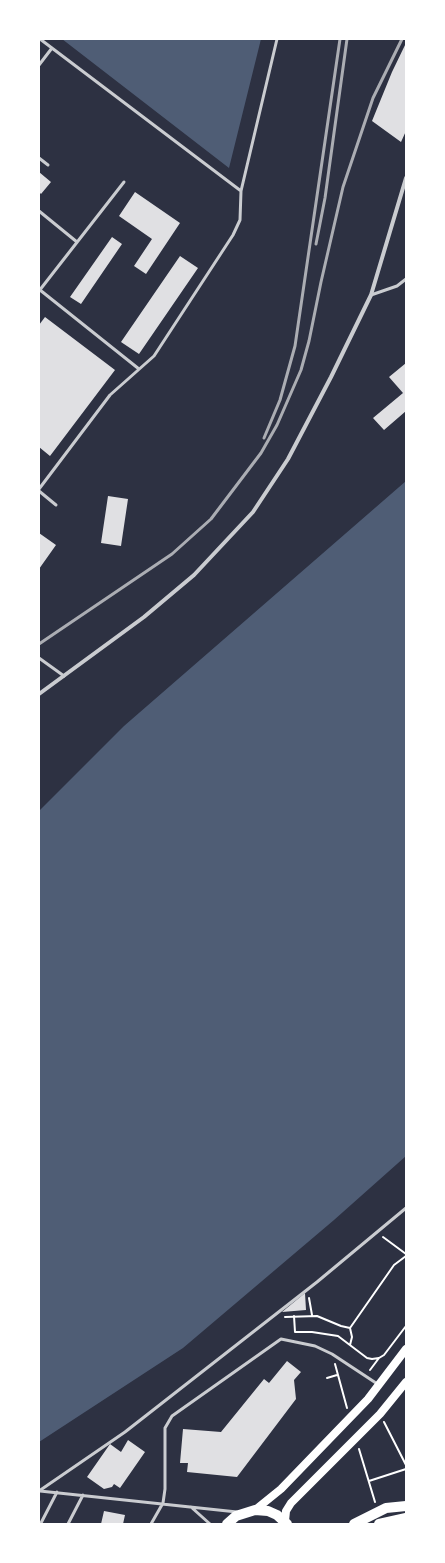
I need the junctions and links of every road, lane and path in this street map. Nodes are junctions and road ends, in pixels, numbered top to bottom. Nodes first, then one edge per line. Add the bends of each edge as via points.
1 (40, 39) edge
2 (277, 39) edge
3 (52, 48) junction
4 (39, 65) edge
5 (39, 158) edge
6 (48, 165) dead end
7 (406, 178) edge
8 (124, 182) dead end
9 (241, 191) junction
10 (39, 211) edge
11 (77, 242) junction
12 (406, 279) edge
13 (39, 291) edge
14 (371, 295) junction
15 (139, 369) junction
16 (39, 490) edge
17 (56, 505) dead end
18 (39, 658) edge
19 (64, 676) junction
20 (39, 694) edge
21 (406, 1208) edge
22 (377, 1233) junction
23 (406, 1255) edge
24 (308, 1289) junction
25 (276, 1313) junction
26 (294, 1316) junction
27 (312, 1316) junction
28 (406, 1326) edge
29 (350, 1328) junction
30 (350, 1345) junction
31 (406, 1349) edge
32 (379, 1358) junction
33 (335, 1365) dead end
34 (337, 1375) junction
35 (366, 1376) junction
36 (327, 1378) dead end
37 (406, 1382) edge
38 (379, 1385) junction
39 (348, 1414) dead end
40 (380, 1414) junction
41 (358, 1443) dead end
42 (406, 1465) edge
43 (406, 1469) edge
44 (369, 1482) junction
45 (39, 1491) edge
46 (57, 1492) junction
47 (83, 1495) junction
48 (163, 1503) junction
49 (376, 1503) dead end
50 (190, 1506) junction
51 (406, 1506) edge
52 (255, 1510) junction
53 (243, 1512) junction
54 (406, 1518) edge
55 (286, 1522) edge
56 (41, 1523) edge
57 (68, 1524) edge
58 (151, 1524) edge
59 (210, 1524) edge
60 (227, 1524) edge
61 (354, 1524) edge
62 (379, 1524) edge

1 - 3 lane
2 - 9 lane
3 - 4 lane
3 - 9 lane
5 - 6 lane
7 - 14 street
8 - 11 lane
9 - 15 lane via 240,220 233,235 154,356
10 - 11 lane
11 - 13 lane
12 - 14 lane via 397,286
13 - 15 lane
14 - 19 street via 288,459 252,512 194,575 144,617
15 - 16 lane via 110,395
16 - 17 lane
18 - 19 lane
19 - 20 street
21 - 22 lane
22 - 23 path
22 - 24 lane
23 - 29 path via 394,1265
24 - 25 lane
24 - 27 path
25 - 26 path via 284,1317
25 - 45 lane via 125,1432
26 - 27 path
26 - 30 path via 295,1332 338,1336
27 - 29 path
28 - 32 path via 384,1356
29 - 30 path
30 - 32 path via 367,1358
31 - 38 main road
32 - 35 path
33 - 34 path
34 - 36 path
34 - 39 path
35 - 38 lane
35 - 48 lane via 315,1346 281,1340 172,1416 165,1428
37 - 40 main road
38 - 52 main road via 286,1484
40 - 42 path
40 - 55 main road via 291,1502 286,1511
41 - 44 path
43 - 44 path
44 - 49 path
45 - 46 lane
46 - 47 lane
46 - 56 lane
47 - 48 lane
47 - 57 lane
48 - 50 lane
48 - 58 lane
50 - 53 lane
50 - 59 lane
51 - 61 main road via 386,1508
52 - 53 main road
52 - 55 main road via 268,1511
53 - 60 main road
54 - 62 main road

